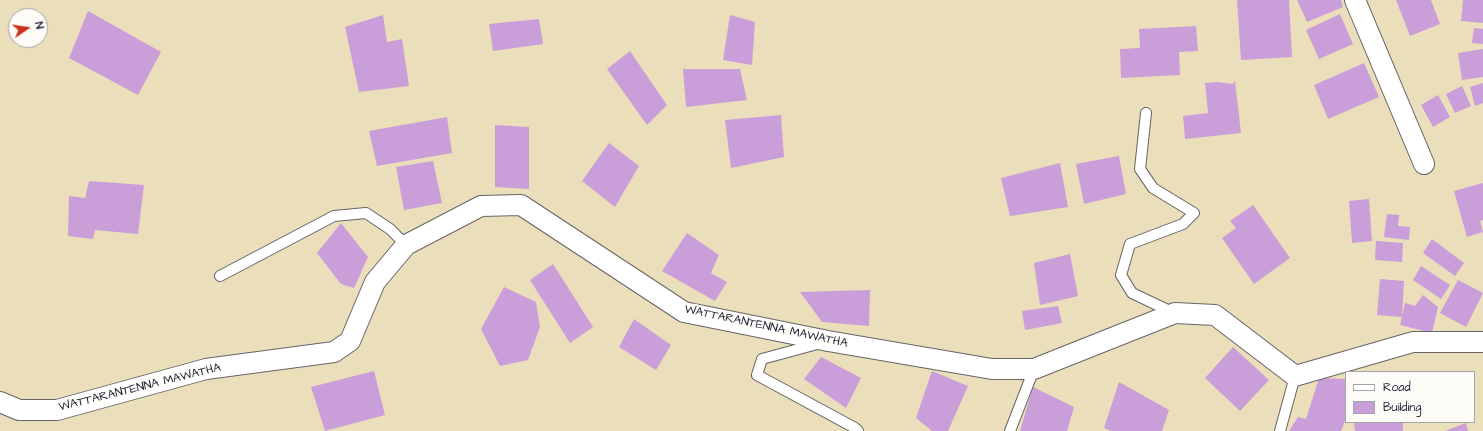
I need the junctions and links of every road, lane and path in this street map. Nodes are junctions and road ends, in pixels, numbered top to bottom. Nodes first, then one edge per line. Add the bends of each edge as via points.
1 (1356, 0) edge
2 (1146, 113) dead end
3 (1424, 164) dead end
4 (406, 245) junction
5 (220, 276) dead end
6 (1174, 313) junction
7 (828, 341) junction
8 (1483, 342) edge
9 (1034, 369) junction
10 (1295, 376) junction
11 (0, 402) edge
12 (858, 431) edge
13 (1010, 431) edge
14 (1280, 431) edge

1 - 3 street
2 - 6 lane via 1140,169 1153,188 1194,213 1183,224 1130,244 1120,275 1132,293
4 - 5 lane via 390,229 366,213 334,216
4 - 7 street, WATTARANTENNA MAWATHA via 481,206 521,205 684,312
4 - 11 street, WATTARANTENNA MAWATHA via 375,282 350,341 334,352 206,369 57,410 18,410
6 - 9 street, WATTARANTENNA MAWATHA
6 - 10 street, WATTARANTENNA MAWATHA via 1215,315
7 - 9 street, WATTARANTENNA MAWATHA via 992,369
7 - 12 lane via 762,359 757,375
8 - 10 street via 1413,342
9 - 13 lane
10 - 14 lane

